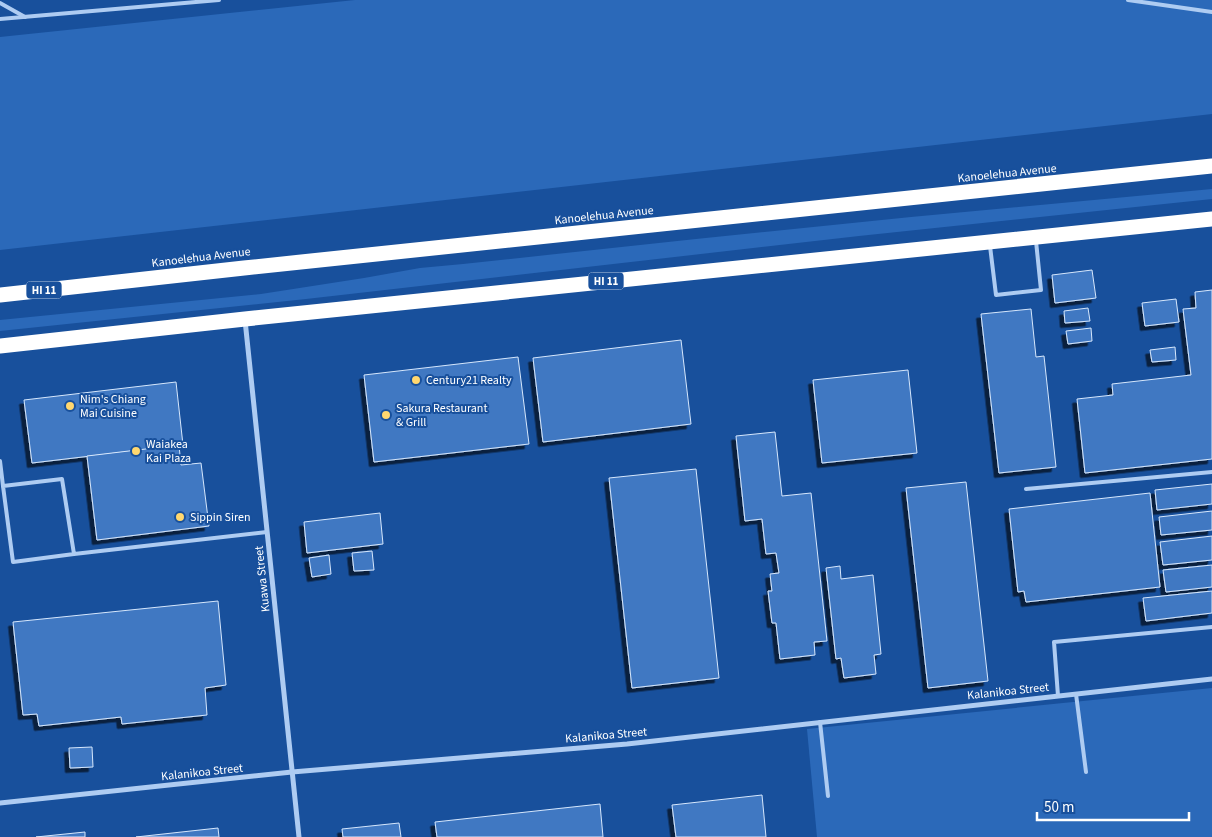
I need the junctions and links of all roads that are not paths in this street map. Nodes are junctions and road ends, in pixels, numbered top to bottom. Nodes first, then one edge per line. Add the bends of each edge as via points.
1 (219, 0) edge
2 (1128, 0) edge
3 (0, 3) edge
4 (1212, 12) edge
5 (25, 16) junction
6 (0, 19) edge
7 (1212, 166) edge
8 (1212, 218) edge
9 (1035, 237) junction
10 (990, 242) junction
11 (0, 295) edge
12 (245, 319) junction
13 (0, 346) edge
14 (0, 461) edge
15 (1212, 472) edge
16 (3, 486) junction
17 (1026, 489) dead end
18 (267, 532) junction
19 (74, 554) junction
20 (1212, 627) edge
21 (1212, 679) edge
22 (1076, 694) junction
23 (1058, 696) junction
24 (820, 722) junction
25 (292, 772) junction
26 (1086, 772) dead end
27 (828, 796) dead end
28 (0, 803) edge
29 (299, 837) edge

1 - 5 lane
2 - 4 lane
3 - 5 lane
5 - 6 lane
7 - 11 highway, Kanoelehua Avenue / HI 11
8 - 9 highway, HI 11
9 - 10 highway, HI 11
9 - 10 lane via 1041,290 996,295
10 - 12 highway, HI 11
12 - 13 highway, HI 11
12 - 18 street, Kuawa Street
14 - 16 lane
15 - 17 lane
16 - 19 lane via 62,479
16 - 19 lane via 13,562
18 - 19 lane
18 - 25 street, Kuawa Street
20 - 23 lane via 1054,642
21 - 22 street, Kalanikoa Street
22 - 23 street, Kalanikoa Street
22 - 26 lane
23 - 24 street, Kalanikoa Street
24 - 25 street, Kalanikoa Street via 626,744
24 - 27 lane
25 - 28 street, Kalanikoa Street
25 - 29 street, Kuawa Street

